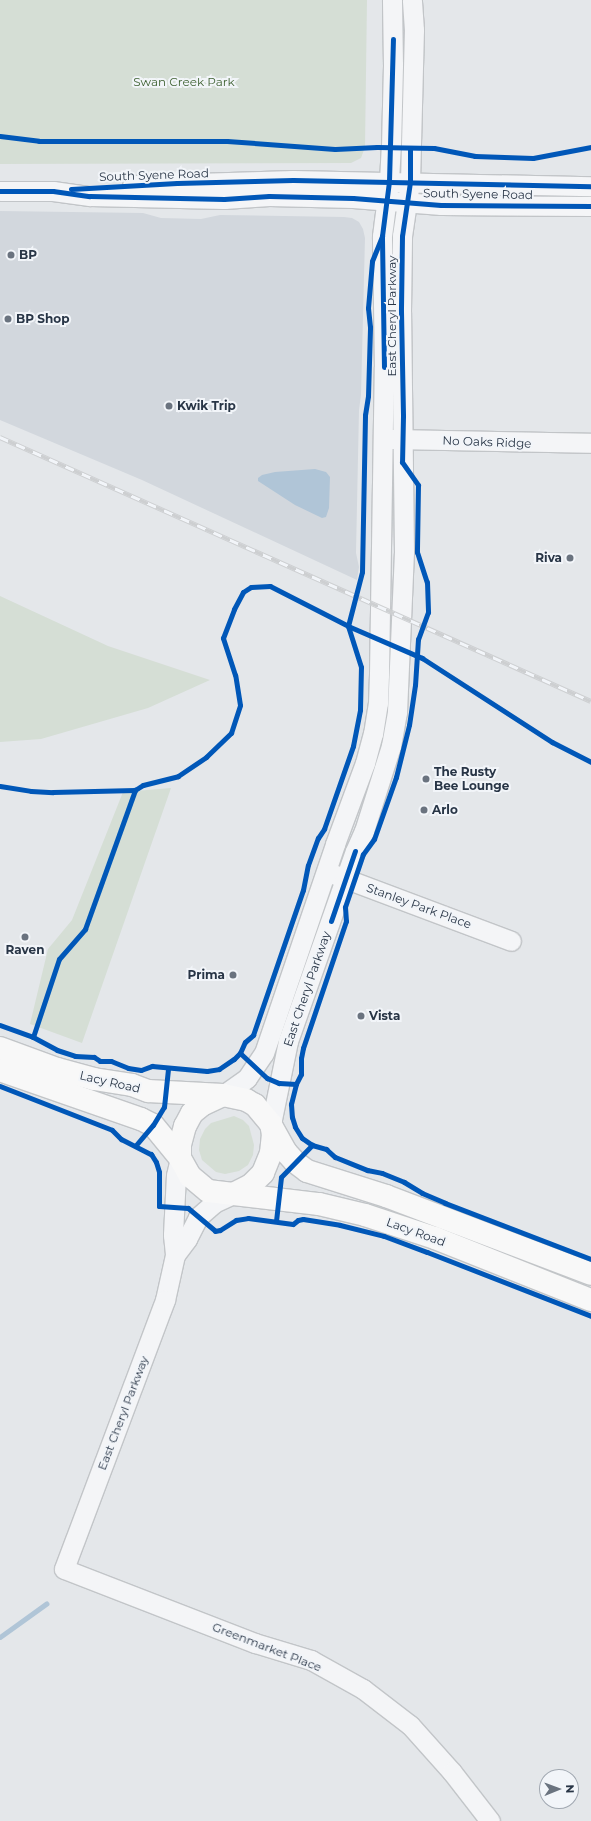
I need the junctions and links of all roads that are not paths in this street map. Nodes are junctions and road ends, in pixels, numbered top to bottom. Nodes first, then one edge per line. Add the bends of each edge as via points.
1 (392, 0) edge
2 (412, 0) edge
3 (389, 181) junction
4 (410, 182) junction
5 (591, 186) edge
6 (0, 191) edge
7 (53, 191) junction
8 (386, 200) junction
9 (408, 202) junction
10 (591, 206) edge
11 (383, 438) junction
12 (403, 439) junction
13 (591, 443) edge
14 (326, 871) junction
15 (345, 878) junction
16 (511, 941) dead end
17 (0, 1048) edge
18 (0, 1070) edge
19 (224, 1095) junction
20 (271, 1124) junction
21 (180, 1158) junction
22 (233, 1194) junction
23 (175, 1255) junction
24 (591, 1274) edge
25 (591, 1300) edge
26 (64, 1569) joint
27 (490, 1821) edge

1 - 3 street, East Cheryl Parkway via 393,65
2 - 4 street, East Cheryl Parkway via 414,30
3 - 4 street, South Syene Road
3 - 7 street, South Syene Road via 178,183
3 - 8 street, East Cheryl Parkway
4 - 5 street, South Syene Road
4 - 9 street, East Cheryl Parkway
6 - 7 street, South Syene Road
7 - 8 street, South Syene Road via 96,196 224,199 269,196
8 - 9 street, South Syene Road
8 - 11 street, East Cheryl Parkway via 382,236
9 - 10 street, South Syene Road via 441,205
9 - 12 street, East Cheryl Parkway via 402,236 401,281
11 - 12 street, No Oaks Ridge
11 - 14 street, East Cheryl Parkway via 378,703 365,763
12 - 13 street, No Oaks Ridge
12 - 15 street, East Cheryl Parkway via 404,552 397,712 391,746 381,778
14 - 15 street, Stanley Park Place
14 - 19 street, East Cheryl Parkway via 264,1053 248,1078
15 - 16 street, Stanley Park Place
15 - 20 street, East Cheryl Parkway via 288,1041
17 - 19 main road, Lacy Road via 57,1069 94,1079 132,1085 148,1091
18 - 21 main road, Lacy Road via 141,1119 153,1125
19 - 20 main road via 246,1100
19 - 21 main road via 202,1105 192,1113 182,1135
20 - 22 main road via 271,1153 263,1173 251,1186
20 - 24 main road, Lacy Road via 286,1152 307,1171 394,1199
21 - 22 main road via 190,1176 208,1191
21 - 23 street, East Cheryl Parkway via 176,1175 173,1235
22 - 23 street, East Cheryl Parkway via 214,1203 198,1217
22 - 25 main road, Lacy Road via 318,1204 373,1217 435,1238
23 - 26 street, East Cheryl Parkway via 159,1319
26 - 27 street, Greenmarket Place via 255,1643 310,1660 363,1689 410,1725 452,1772

